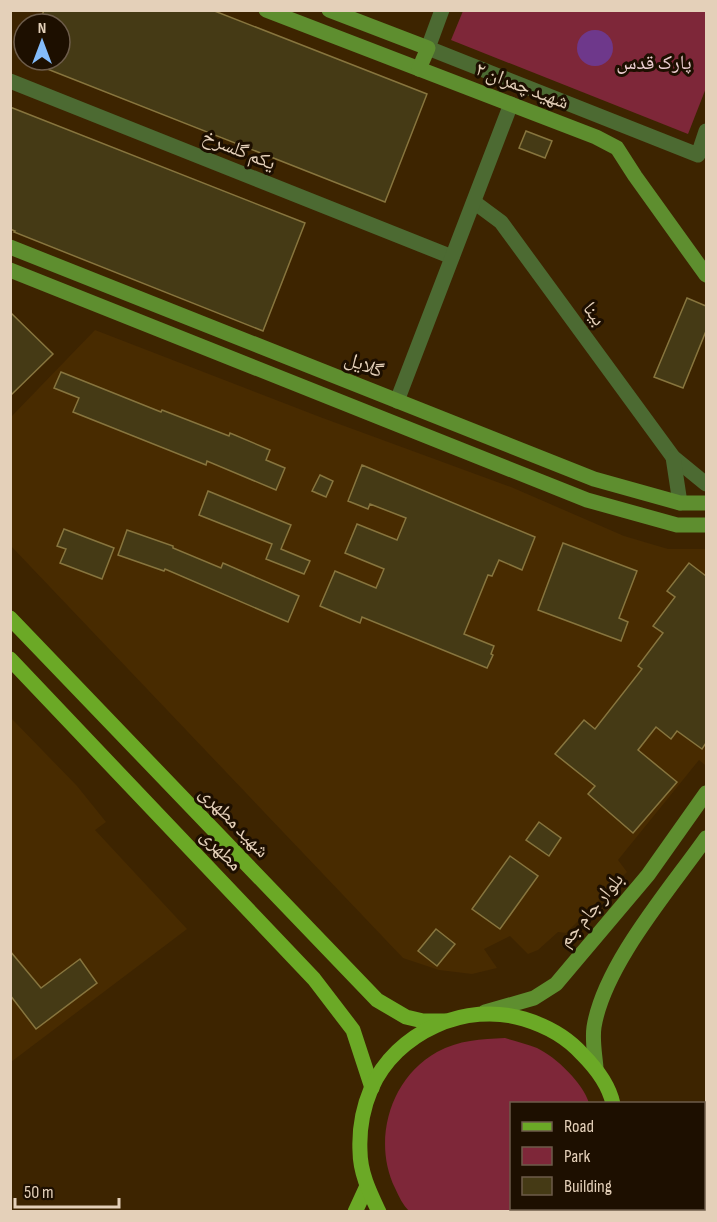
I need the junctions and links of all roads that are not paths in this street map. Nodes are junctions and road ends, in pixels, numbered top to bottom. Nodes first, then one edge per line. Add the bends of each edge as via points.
1 (266, 10) edge
2 (329, 10) edge
3 (442, 10) edge
4 (428, 48) junction
5 (419, 69) junction
6 (10, 81) edge
7 (511, 104) junction
8 (706, 131) edge
9 (474, 202) junction
10 (10, 247) edge
11 (452, 257) junction
12 (10, 270) edge
13 (706, 275) edge
14 (397, 401) junction
15 (673, 458) junction
16 (706, 484) edge
17 (680, 503) junction
18 (706, 503) edge
19 (706, 525) edge
20 (10, 618) edge
21 (10, 659) edge
22 (706, 793) edge
23 (706, 838) edge
24 (478, 1014) junction
25 (445, 1021) junction
26 (596, 1068) junction
27 (372, 1088) junction
28 (614, 1102) edge
29 (367, 1186) junction
30 (356, 1212) edge
31 (379, 1212) edge

1 - 5 street, شهید چمران ۲
2 - 4 street
3 - 4 street
4 - 5 street
4 - 8 street via 698,154
5 - 7 street, شهید چمران ۲
6 - 11 street, یکم گلسرخ
7 - 9 street
7 - 13 street, شهید چمران ۲ via 596,136 617,148
9 - 11 street
9 - 15 street, بینا via 501,222
10 - 14 street, گلایل
11 - 14 street
12 - 19 street via 587,500 677,525
14 - 17 street, گلایل via 594,479
15 - 16 street
15 - 17 street
17 - 18 street, گلایل
20 - 25 main road, شهید مطهری via 377,1000 406,1017
21 - 27 main road, مطهری via 314,979 354,1030
22 - 24 street, بلوار جام جم via 648,874 556,984 534,998
23 - 26 street via 636,935 608,982 594,1027
24 - 25 main road
24 - 26 main road via 512,1015 544,1025 573,1044
25 - 27 main road via 415,1037 390,1059
26 - 28 main road
27 - 29 main road via 362,1120 360,1153
29 - 30 main road
29 - 31 main road

